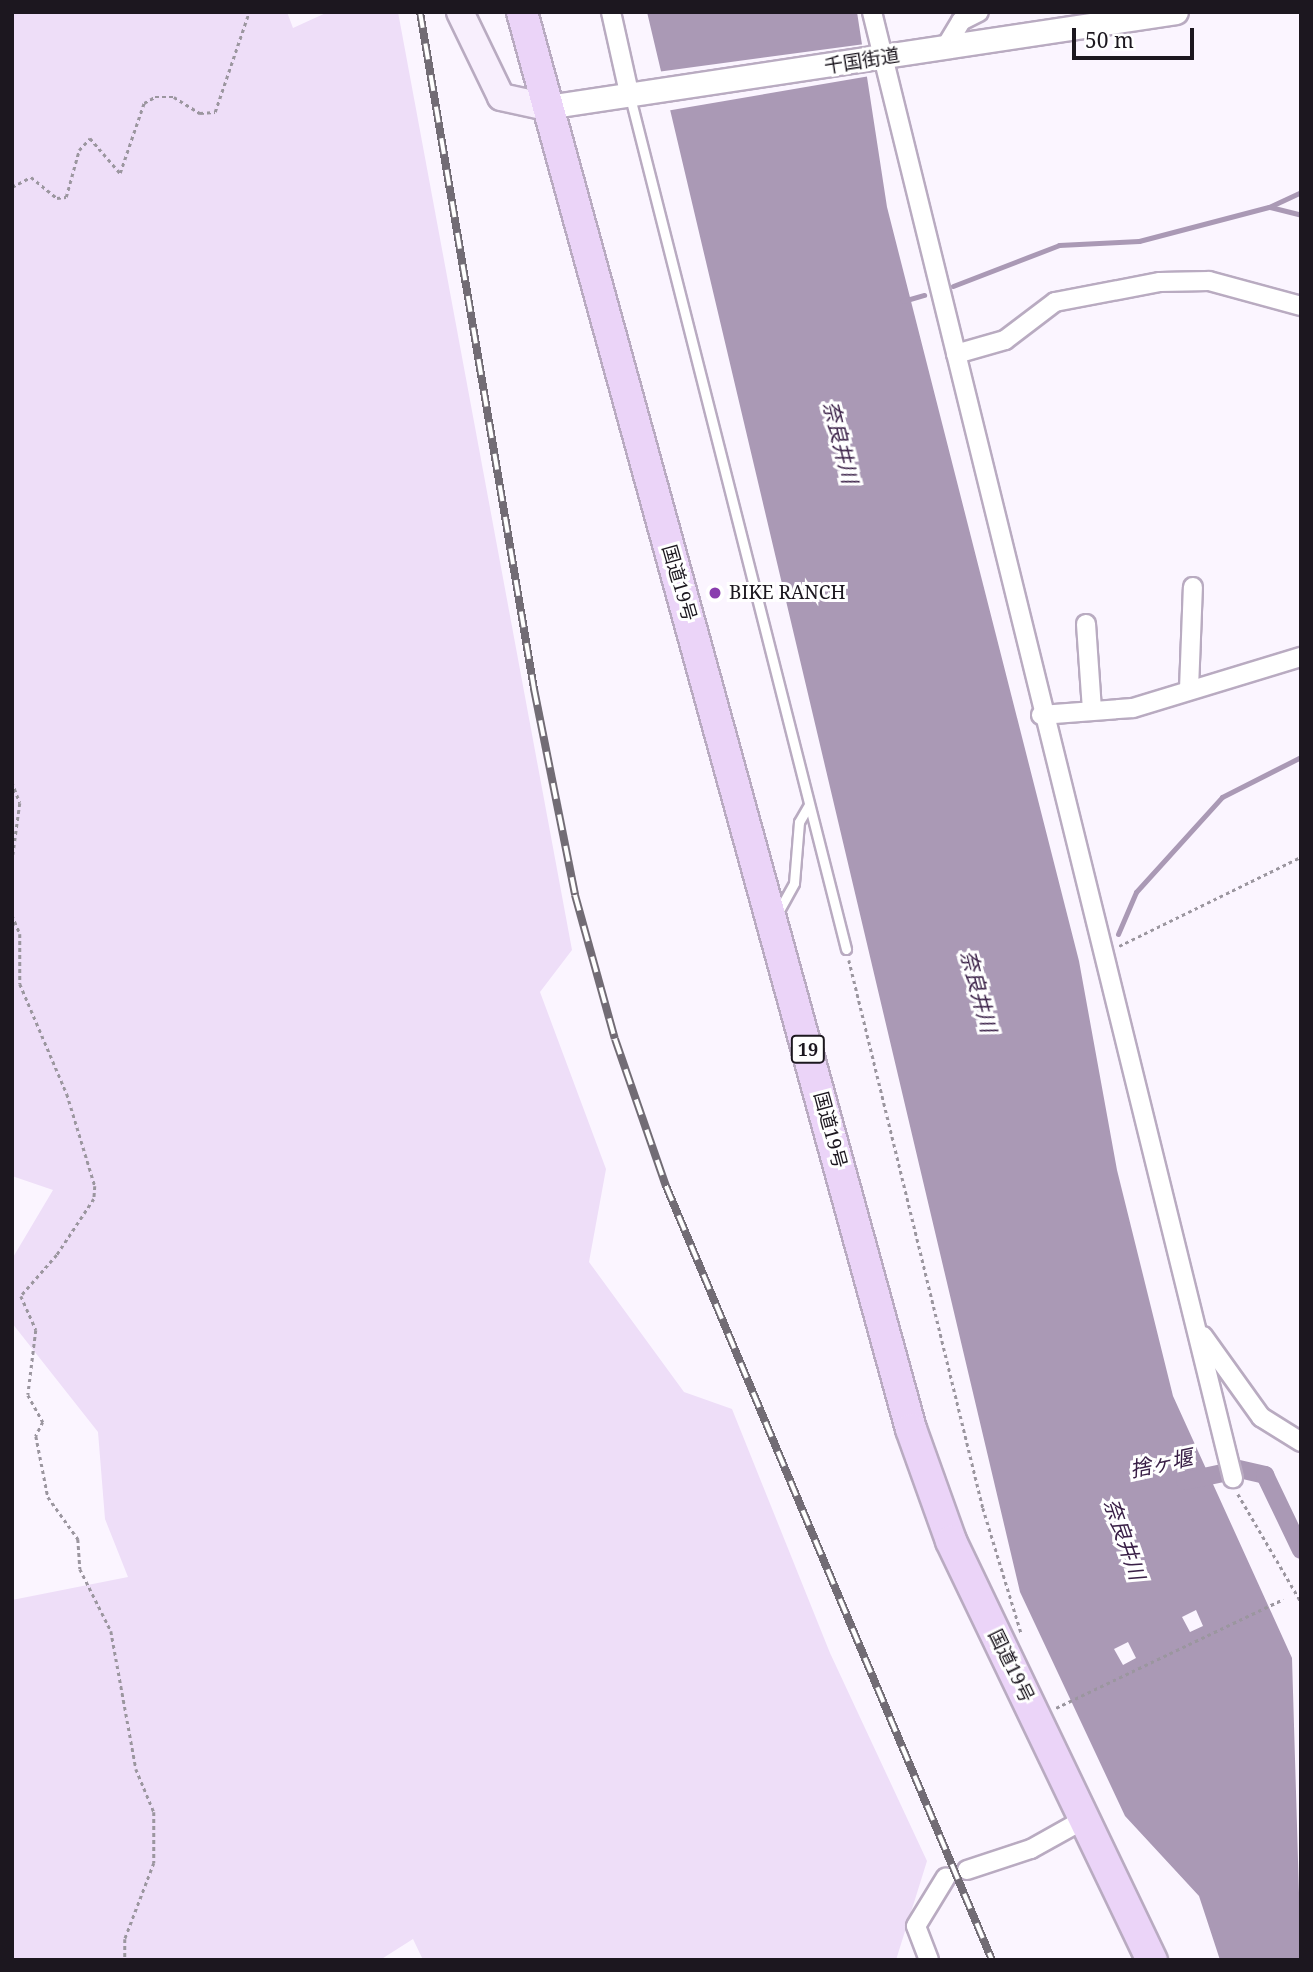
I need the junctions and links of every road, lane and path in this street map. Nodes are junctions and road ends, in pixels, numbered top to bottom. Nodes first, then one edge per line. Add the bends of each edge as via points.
1 (249, 12) edge
2 (460, 12) edge
3 (522, 12) edge
4 (611, 12) edge
5 (872, 12) edge
6 (979, 12) edge
7 (1176, 12) edge
8 (945, 48) junction
9 (877, 59) junction
10 (635, 96) junction
11 (547, 107) junction
12 (12, 187) edge
13 (1301, 306) edge
14 (956, 354) junction
15 (1193, 587) dead end
16 (1086, 624) dead end
17 (1301, 657) edge
18 (1189, 689) junction
19 (1091, 710) junction
20 (1041, 715) junction
21 (12, 782) edge
22 (809, 805) junction
23 (1301, 857) edge
24 (12, 862) edge
25 (12, 915) edge
26 (773, 919) junction
27 (846, 949) joint
28 (1105, 949) junction
29 (1197, 1327) junction
30 (1301, 1442) edge
31 (1233, 1478) joint
32 (1283, 1599) dead end
33 (1301, 1602) edge
34 (1023, 1635) dead end
35 (1056, 1708) dead end
36 (1080, 1812) junction
37 (967, 1870) dead end
38 (946, 1877) dead end
39 (125, 1960) edge
40 (929, 1960) edge
41 (1152, 1960) edge

1 - 12 path via 215,112 200,114 174,97 155,97 144,103 120,173 90,138 79,150 66,197 57,198 32,177
2 - 11 main road via 501,97
3 - 11 highway, 19
4 - 10 street
5 - 9 street
6 - 8 street via 961,21
7 - 8 street, 千国街道
8 - 9 street, 千国街道
9 - 10 street, 千国街道
9 - 14 street
10 - 11 street, 千国街道
10 - 22 lane
11 - 26 highway, 国道19号 / 19
13 - 14 street via 1209,281 1160,282 1055,302 1005,340
14 - 20 street
15 - 18 street
16 - 19 street
17 - 18 street
18 - 19 street via 1133,708
19 - 20 street
20 - 28 street
21 - 24 path via 20,803
22 - 26 lane via 799,822 794,883
22 - 27 lane
23 - 28 path via 1138,941
25 - 39 path via 20,934 20,985 67,1094 95,1186 94,1199 21,1296 36,1330 28,1395 43,1422 36,1436 48,1497 78,1539 80,1569 111,1632 136,1769 154,1812 154,1863 125,1938
26 - 36 highway, 国道19号 / 19 via 933,1493
27 - 34 path via 983,1507
28 - 29 street
29 - 30 street via 1261,1417
29 - 31 street
31 - 33 path
32 - 35 path
36 - 37 street via 1074,1825 1031,1849
36 - 41 highway, 国道19号 / 19
38 - 40 street via 916,1926

